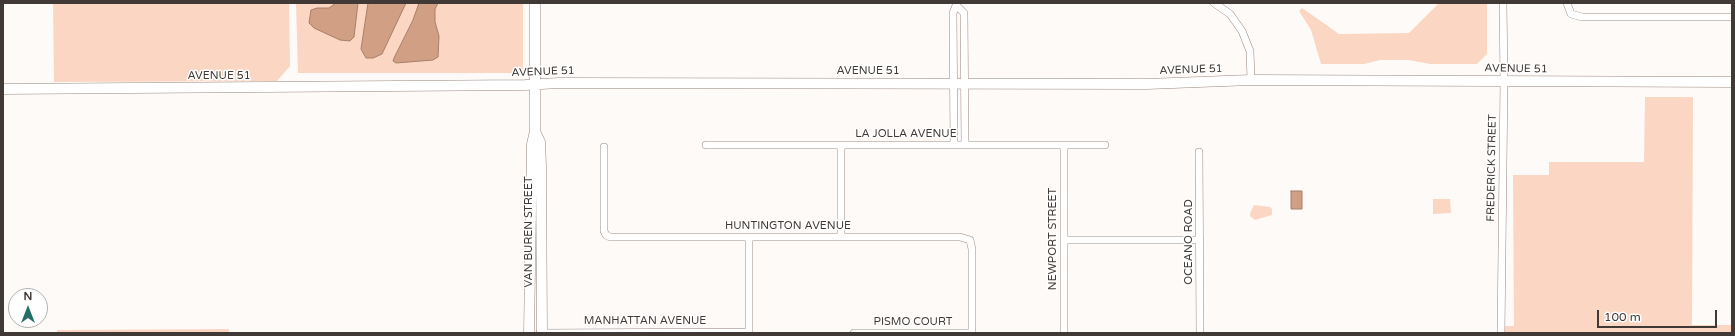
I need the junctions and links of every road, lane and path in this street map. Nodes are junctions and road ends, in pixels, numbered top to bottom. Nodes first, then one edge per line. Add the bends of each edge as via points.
1 (535, 3) edge
2 (1214, 3) edge
3 (1503, 3) edge
4 (1567, 3) edge
5 (957, 5) edge
6 (1732, 17) edge
7 (1251, 80) junction
8 (1504, 81) junction
9 (1732, 82) edge
10 (954, 83) junction
11 (965, 83) junction
12 (535, 84) junction
13 (3, 89) edge
14 (535, 131) junction
15 (706, 145) dead end
16 (841, 145) junction
17 (954, 145) junction
18 (965, 145) junction
19 (1064, 145) junction
20 (1105, 145) dead end
21 (604, 147) dead end
22 (1199, 152) dead end
23 (749, 237) junction
24 (841, 237) junction
25 (1064, 240) junction
26 (1200, 240) junction
27 (749, 332) edge
28 (529, 333) edge
29 (541, 333) edge
30 (854, 333) edge
31 (972, 333) edge
32 (1064, 333) edge
33 (1200, 333) edge
34 (1501, 333) edge

1 - 12 street, VAN BUREN STREET
2 - 7 street via 1230,14 1242,31 1250,51
3 - 8 street, FREDERICK STREET
4 - 6 street via 1571,14 1582,17
5 - 10 street via 953,13
5 - 11 street via 964,13
7 - 8 street, AVENUE 51
7 - 11 street, AVENUE 51 via 1147,84
8 - 9 street, AVENUE 51
8 - 34 street, FREDERICK STREET
10 - 11 street, AVENUE 51
10 - 12 street, AVENUE 51
10 - 17 street
11 - 18 street
12 - 13 street, AVENUE 51
12 - 14 street, VAN BUREN STREET
14 - 28 street, VAN BUREN STREET via 532,144
14 - 29 street, VAN BUREN STREET via 540,142 541,166
15 - 16 street, LA JOLLA AVENUE
16 - 17 street, LA JOLLA AVENUE
16 - 24 street
17 - 18 street, LA JOLLA AVENUE
18 - 19 street, LA JOLLA AVENUE
19 - 20 street, LA JOLLA AVENUE
19 - 25 street, NEWPORT STREET
21 - 23 street, HUNTINGTON AVENUE via 606,235
22 - 26 street, OCEANO ROAD
23 - 24 street, HUNTINGTON AVENUE
23 - 27 street
24 - 31 street, HUNTINGTON AVENUE via 960,237 970,240
25 - 26 street
25 - 32 street, NEWPORT STREET
26 - 33 street, OCEANO ROAD
27 - 29 street, MANHATTAN AVENUE
30 - 31 street, PISMO COURT

